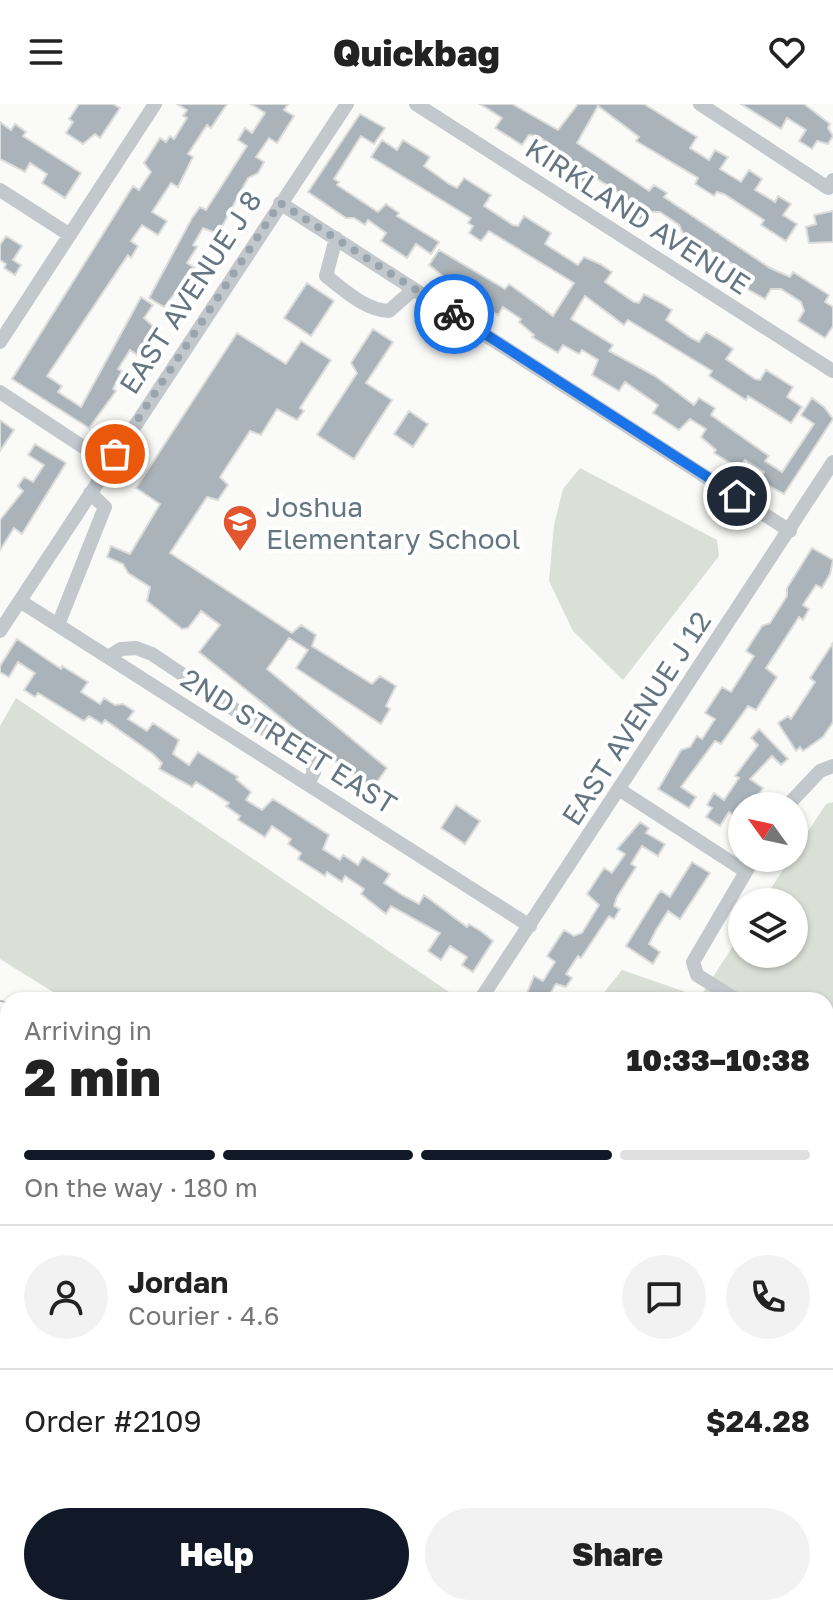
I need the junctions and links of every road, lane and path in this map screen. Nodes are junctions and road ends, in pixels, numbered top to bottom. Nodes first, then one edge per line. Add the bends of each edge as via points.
1 (155, 104) edge
2 (347, 104) edge
3 (416, 104) edge
4 (700, 104) edge
5 (830, 184) edge
6 (0, 190) edge
7 (280, 203) junction
8 (70, 235) junction
9 (336, 238) junction
10 (414, 289) junction
11 (0, 342) edge
12 (833, 371) edge
13 (0, 392) edge
14 (833, 462) edge
15 (109, 464) junction
16 (90, 493) junction
17 (790, 531) junction
18 (20, 601) junction
19 (58, 625) junction
20 (0, 631) edge
21 (108, 657) junction
22 (833, 766) edge
23 (308, 784) junction
24 (620, 790) junction
25 (800, 792) edge
26 (728, 851) edge
27 (745, 872) edge
28 (530, 926) junction
29 (485, 992) edge
30 (724, 992) edge

1 - 8 street
2 - 7 street, EAST AVENUE J 8
3 - 12 street, KIRKLAND AVENUE
4 - 5 street
6 - 8 street
7 - 9 street
7 - 15 street, EAST AVENUE J 8
8 - 11 street
9 - 10 street
9 - 10 street via 326,276 348,294 378,311 389,311
10 - 17 street
13 - 15 street
14 - 17 street, EAST AVENUE J 12
15 - 16 street, EAST AVENUE J 8
16 - 18 street, EAST AVENUE J 8
16 - 19 street via 105,507
17 - 24 street, EAST AVENUE J 12
18 - 19 street, 2ND STREET EAST
18 - 20 street, EAST AVENUE J 8
19 - 21 street, 2ND STREET EAST
21 - 23 street, 2ND STREET EAST
21 - 23 street via 136,648 167,662 311,761 314,772
22 - 25 street via 820,771
23 - 28 street, 2ND STREET EAST
24 - 26 street
24 - 28 street, EAST AVENUE J 12
27 - 30 street via 693,962 697,975
28 - 29 street, EAST AVENUE J 12

